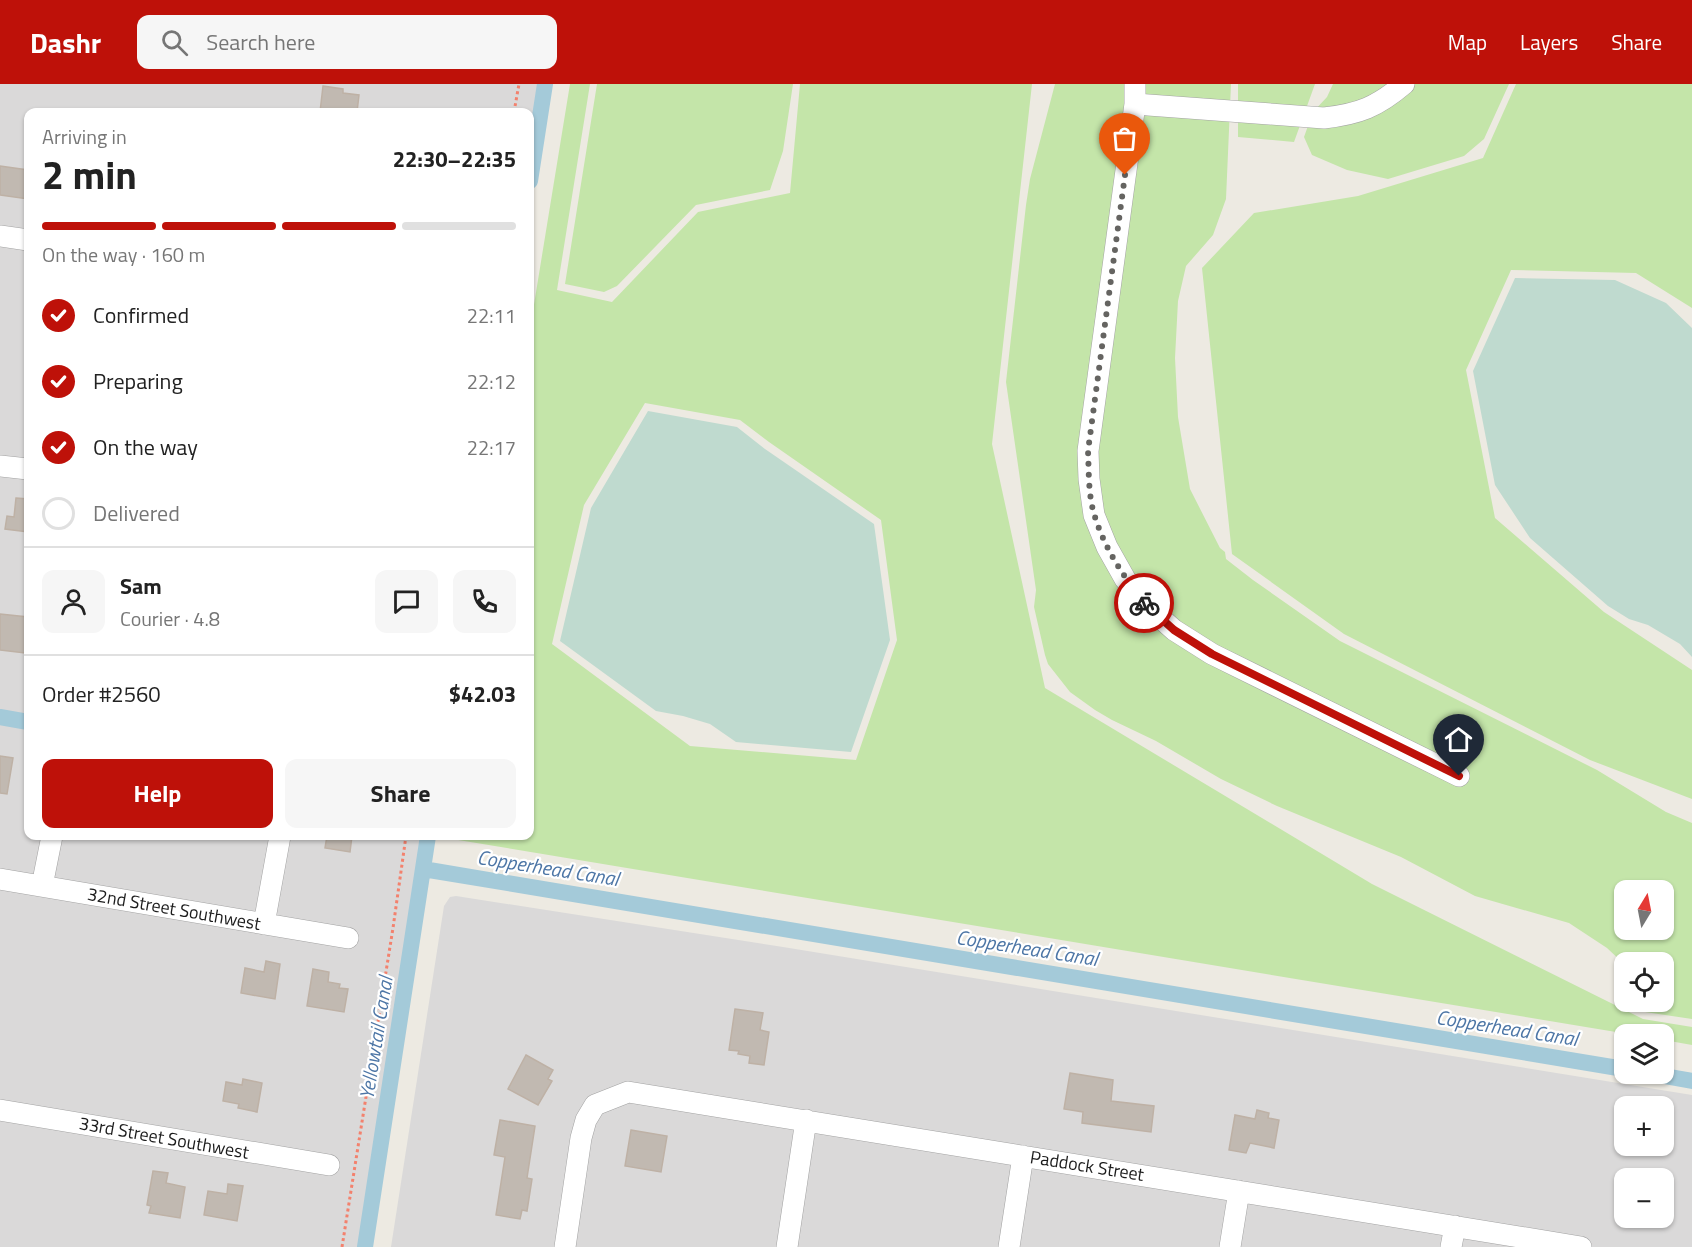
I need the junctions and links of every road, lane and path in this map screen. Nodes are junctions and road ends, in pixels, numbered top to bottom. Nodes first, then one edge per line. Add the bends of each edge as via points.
1 (519, 84) edge
2 (1404, 84) edge
3 (1135, 94) edge
4 (515, 108) edge
5 (0, 236) edge
6 (24, 239) edge
7 (0, 466) edge
8 (24, 469) edge
9 (1459, 776) dead end
10 (51, 840) edge
11 (279, 840) edge
12 (405, 840) edge
13 (0, 879) edge
14 (42, 886) junction
15 (264, 924) junction
16 (348, 938) dead end
17 (0, 1110) edge
18 (806, 1120) junction
19 (1023, 1156) junction
20 (329, 1165) dead end
21 (1239, 1191) junction
22 (1453, 1237) edge
23 (342, 1247) edge
24 (565, 1247) edge
25 (787, 1247) edge
26 (1009, 1247) edge
27 (1230, 1247) edge
28 (1581, 1247) edge

1 - 4 path
2 - 3 street via 1371,108 1324,118
3 - 9 street via 1088,451 1094,515 1107,548 1146,605 1174,630 1212,654
5 - 6 street
7 - 8 street
10 - 14 street
11 - 15 street
12 - 23 path
13 - 14 street, 32nd Street Southwest
14 - 15 street, 32nd Street Southwest
15 - 16 street, 32nd Street Southwest
17 - 20 street, 33rd Street Southwest
18 - 19 street, Paddock Street
18 - 24 street, Paddock Street via 628,1092 596,1105 581,1138
18 - 25 street
19 - 21 street, Paddock Street
19 - 26 street
21 - 22 street, Paddock Street
21 - 27 street
22 - 28 street, Paddock Street

